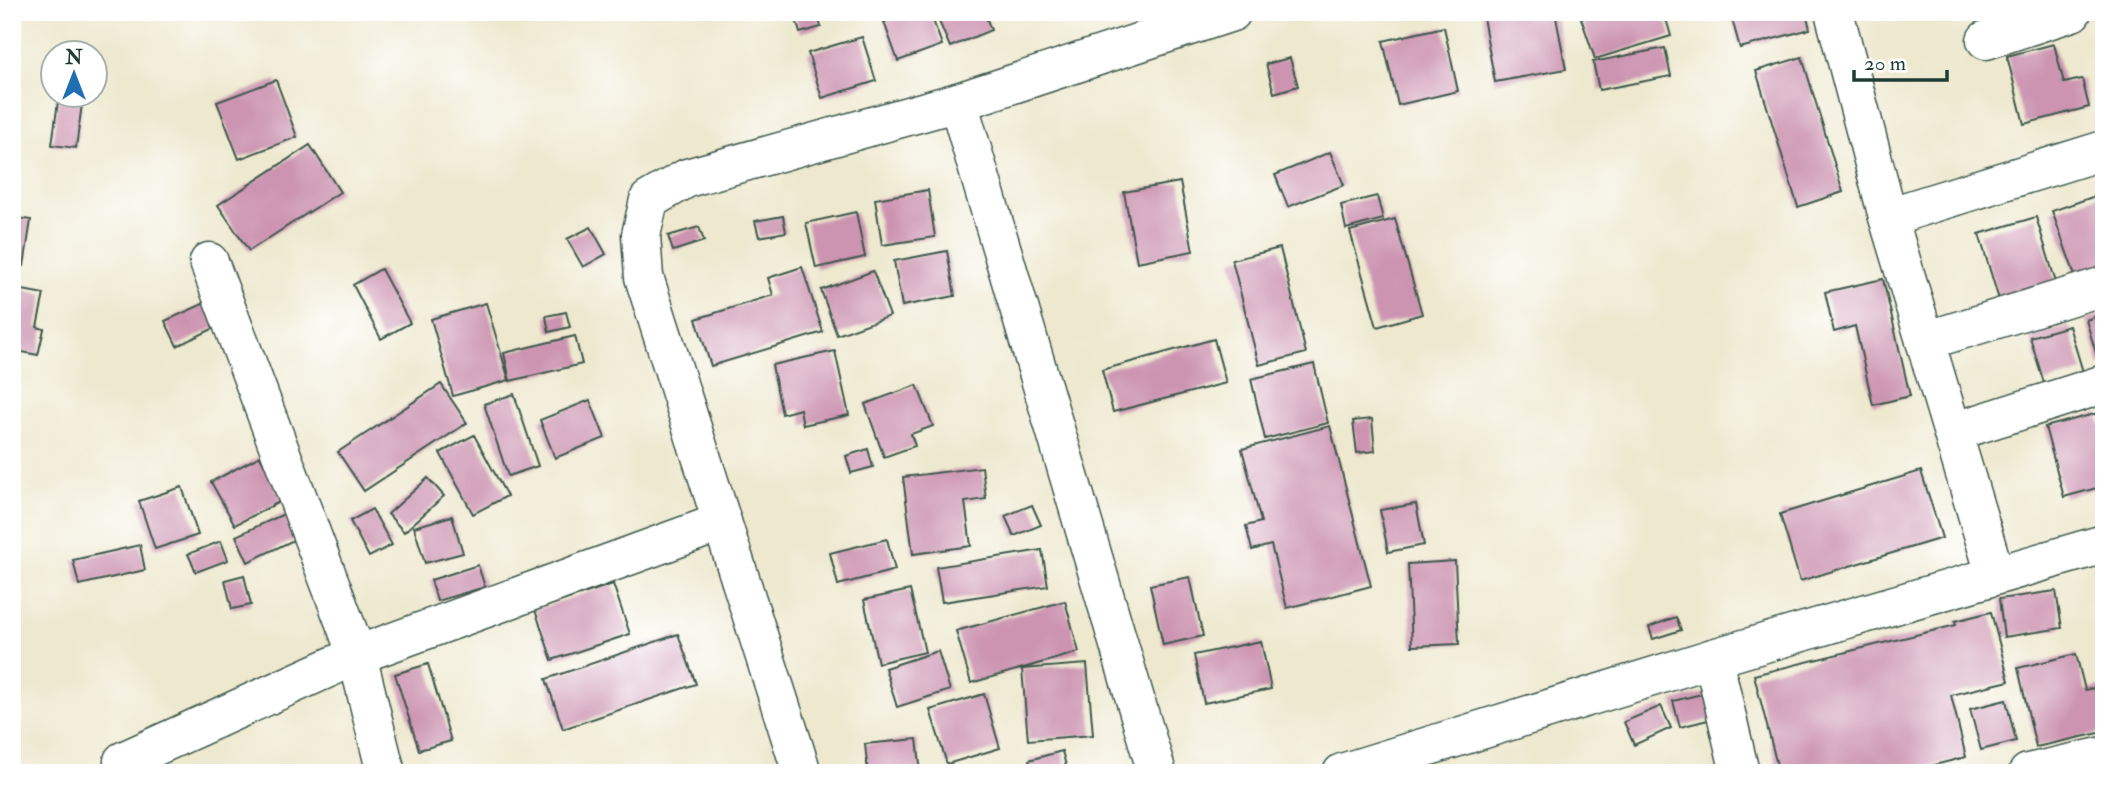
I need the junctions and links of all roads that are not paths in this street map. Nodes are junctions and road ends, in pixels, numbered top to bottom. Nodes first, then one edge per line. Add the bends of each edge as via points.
1 (1232, 12) edge
2 (1834, 12) edge
3 (2072, 12) edge
4 (1986, 40) dead end
5 (958, 102) junction
6 (2104, 150) edge
7 (1888, 217) junction
8 (209, 262) dead end
9 (2104, 286) edge
10 (1925, 341) junction
11 (2104, 384) edge
12 (1953, 432) junction
13 (722, 522) junction
14 (2104, 544) edge
15 (1995, 574) junction
16 (357, 655) junction
17 (1713, 658) junction
18 (2104, 756) edge
19 (123, 761) dead end
20 (386, 773) edge
21 (802, 773) edge
22 (1157, 773) edge
23 (1342, 773) edge
24 (1740, 773) edge
25 (2028, 773) edge

1 - 5 street
2 - 7 street
3 - 4 street
5 - 13 street via 687,178 649,200 641,235 644,276
5 - 22 street
6 - 7 street
7 - 10 street
8 - 16 street
9 - 10 street
10 - 12 street
11 - 12 street
12 - 15 street
13 - 16 street
13 - 21 street
14 - 15 street
15 - 17 street
16 - 19 street
16 - 20 street
17 - 23 street
17 - 24 street
18 - 25 street

